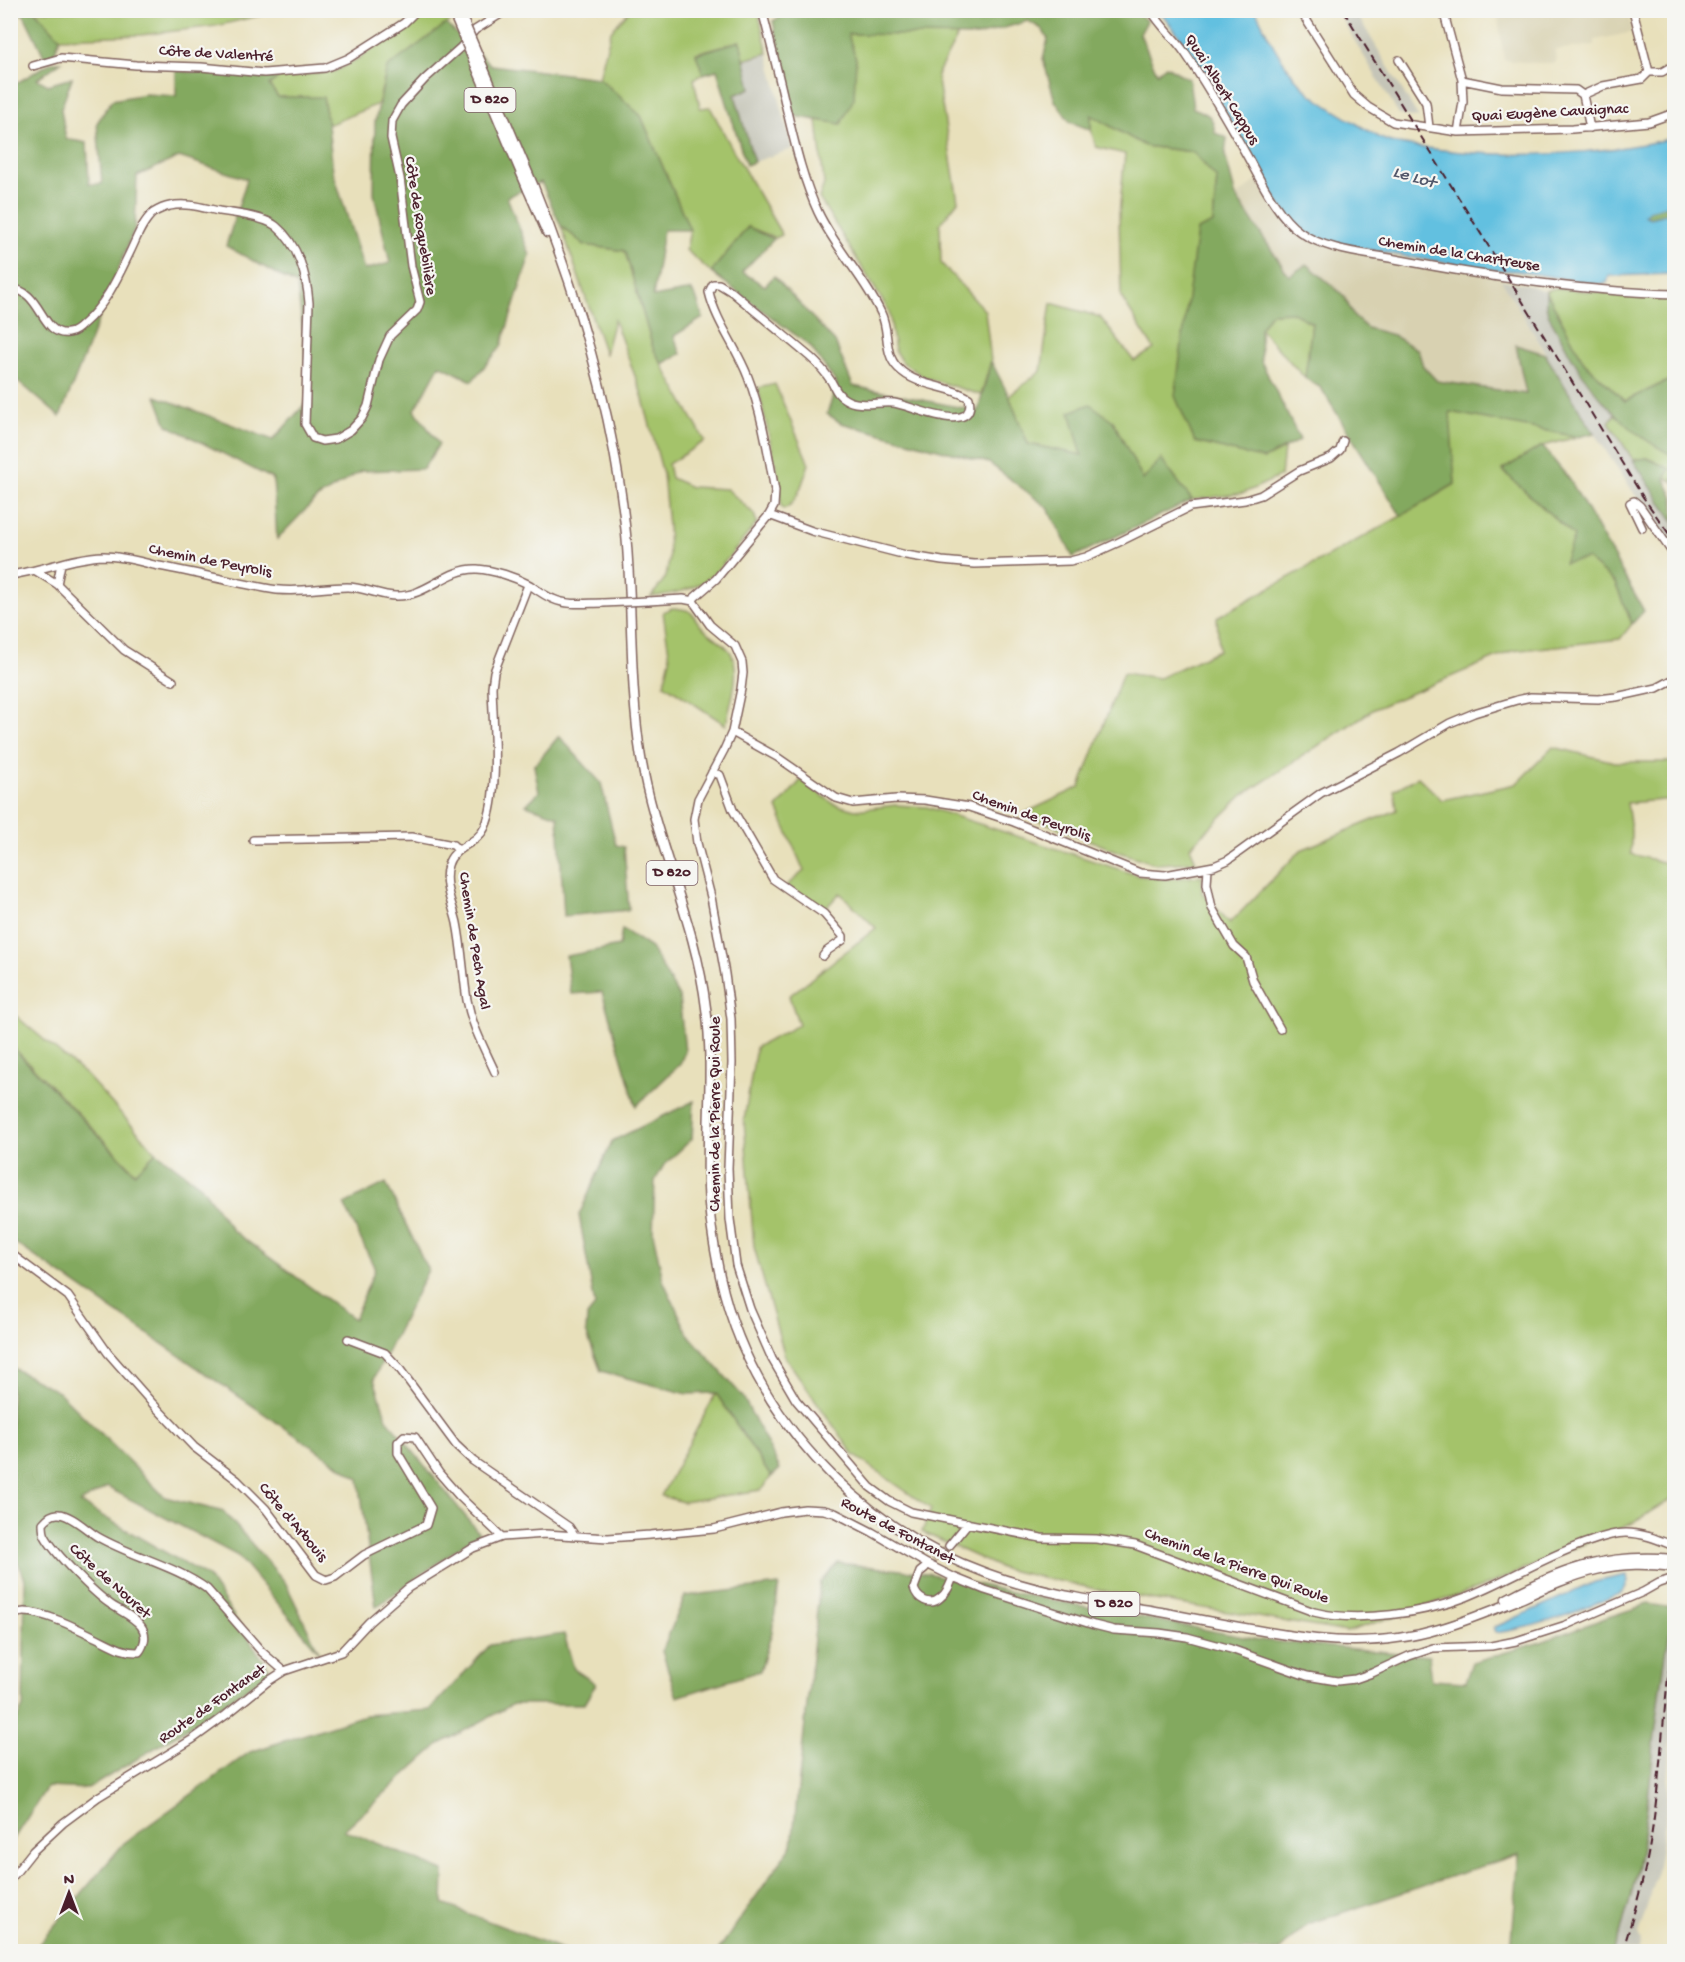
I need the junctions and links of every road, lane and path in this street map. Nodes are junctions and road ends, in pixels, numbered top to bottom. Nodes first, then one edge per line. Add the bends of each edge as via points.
1 (417, 10) edge
2 (452, 10) edge
3 (459, 10) edge
4 (507, 10) edge
5 (762, 10) edge
6 (1300, 10) edge
7 (1443, 10) edge
8 (1633, 10) edge
9 (1153, 13) edge
10 (1399, 60) dead end
11 (1674, 65) edge
12 (33, 66) dead end
13 (1649, 72) junction
14 (1462, 80) junction
15 (1583, 95) junction
16 (1674, 113) edge
17 (1427, 127) junction
18 (1590, 128) junction
19 (1458, 132) junction
20 (1264, 187) joint
21 (531, 189) junction
22 (10, 289) edge
23 (1673, 294) edge
24 (1343, 441) dead end
25 (770, 515) junction
26 (1642, 528) dead end
27 (1674, 555) edge
28 (61, 564) junction
29 (36, 571) junction
30 (10, 575) edge
31 (57, 584) junction
32 (528, 585) junction
33 (693, 601) junction
34 (1674, 679) edge
35 (173, 681) dead end
36 (732, 732) junction
37 (712, 772) junction
38 (253, 840) dead end
39 (458, 850) junction
40 (1208, 868) junction
41 (824, 956) dead end
42 (1280, 1029) dead end
43 (495, 1072) dead end
44 (10, 1253) edge
45 (348, 1339) dead end
46 (968, 1523) junction
47 (575, 1536) junction
48 (502, 1537) junction
49 (949, 1546) tunnel mouth
50 (1674, 1546) edge
51 (1674, 1558) edge
52 (1674, 1567) edge
53 (925, 1568) tunnel mouth
54 (953, 1577) junction
55 (1674, 1578) edge
56 (10, 1615) edge
57 (1472, 1618) junction
58 (284, 1671) junction
59 (10, 1880) edge

1 - 12 street, Côte de Valentré via 349,58 325,68 264,73 61,58
2 - 21 main road, D 820, bridge
3 - 21 main road, D 820, bridge
4 - 22 street, Côte de Roquebilière via 475,30 401,105 392,121 391,138 420,302 417,310 390,336 362,418 336,439 313,438 305,424 308,286 285,234 272,223 185,205 162,208 146,222 100,306 89,320 67,334 48,324 29,296
5 - 25 street via 809,190 824,224 882,315 891,358 912,379 959,392 969,398 970,404 962,417 949,418 893,402 845,400 810,357 732,292 713,284 709,292 711,303 740,359 756,402 775,491
6 - 17 street, Quai Eugène Cavaignac via 1354,95 1393,122
7 - 14 street
8 - 13 street
9 - 20 street, Quai Albert Cappus via 1184,52
10 - 17 street via 1426,103
11 - 13 street via 1662,72
13 - 15 street via 1642,79 1603,86
14 - 15 street via 1502,88 1576,90
14 - 19 street
15 - 18 street
16 - 18 street, Quai Eugène Cavaignac via 1649,122
17 - 19 street, Quai Eugène Cavaignac
18 - 19 street, Quai Eugène Cavaignac
20 - 23 street, Chemin de la Chartreuse via 1298,231 1325,245 1540,283
21 - 57 main road, D 820 via 571,292 611,435 630,582 636,723 642,763 689,926 706,1004 712,1237 735,1326 774,1405 826,1471 855,1498 921,1543 992,1576 1084,1599 1321,1639 1403,1638
24 - 25 street via 1340,450 1330,458 1260,495 1190,507 1113,545 1070,561 942,561 812,531
25 - 33 street
26 - 27 street via 1630,502 1640,506
28 - 29 street, Chemin de Peyrolis
28 - 31 street
28 - 32 street, Chemin de Peyrolis via 117,557 269,589 349,587 392,596 418,591 452,574 478,569
29 - 30 street, Chemin de Peyrolis
29 - 31 street
31 - 35 street via 124,650
32 - 33 street, Chemin de Peyrolis, bridge via 560,602
32 - 39 street, Chemin de Pech Agal via 494,672 493,794 485,827 479,837
33 - 36 street via 710,625 735,646 742,662
34 - 40 street, Chemin de Peyrolis via 1657,688 1617,697 1531,697 1474,713 1321,793 1228,860
36 - 37 street, Chemin de la Pierre Qui Roule
36 - 40 street, Chemin de Peyrolis via 777,757 836,798 853,803 906,799 969,807 1140,873 1165,875
37 - 41 street via 720,775 733,810 773,879 824,914 843,936
37 - 46 street, Chemin de la Pierre Qui Roule via 698,799 694,819 731,1019 730,1219 736,1265 750,1309 796,1400 870,1487 911,1512
38 - 39 street, Chemin de Pech Agal via 412,837 453,845
39 - 43 street, Chemin de Pech Agal via 447,865 447,884 467,1001 475,1030
40 - 42 street via 1212,908 1234,946 1246,957 1257,989
44 - 48 street, Côte d'Arbouis via 68,1296 108,1353 153,1404 194,1447 259,1502 316,1575 326,1580 335,1577 364,1555 426,1525 431,1508 398,1453 398,1442 404,1436 415,1437 459,1496
45 - 47 street via 385,1353 456,1445
46 - 49 street
46 - 50 street, Chemin de la Pierre Qui Roule via 1041,1538 1096,1539 1135,1545 1329,1616 1441,1606 1577,1545 1610,1535 1648,1536
47 - 48 street, Route de Fontanet
47 - 54 street, Route de Fontanet via 608,1538 714,1529 781,1512 824,1510
48 - 58 street, Route de Fontanet via 472,1548 408,1588 341,1652
51 - 57 main road, D 820 via 1595,1562 1541,1582
52 - 57 main road, D 820 via 1648,1564 1598,1569
53 - 54 street via 914,1588 927,1602 942,1598
54 - 55 street, Route de Fontanet via 1094,1625 1187,1637 1307,1677 1337,1681 1355,1679 1433,1648 1516,1641 1566,1625
56 - 58 street, Côte de Nouret via 39,1615 130,1652 139,1652 143,1646 145,1636 136,1620 103,1598 43,1534 43,1523 58,1514 207,1588 262,1652
58 - 59 street, Route de Fontanet via 193,1738 72,1816 33,1851

